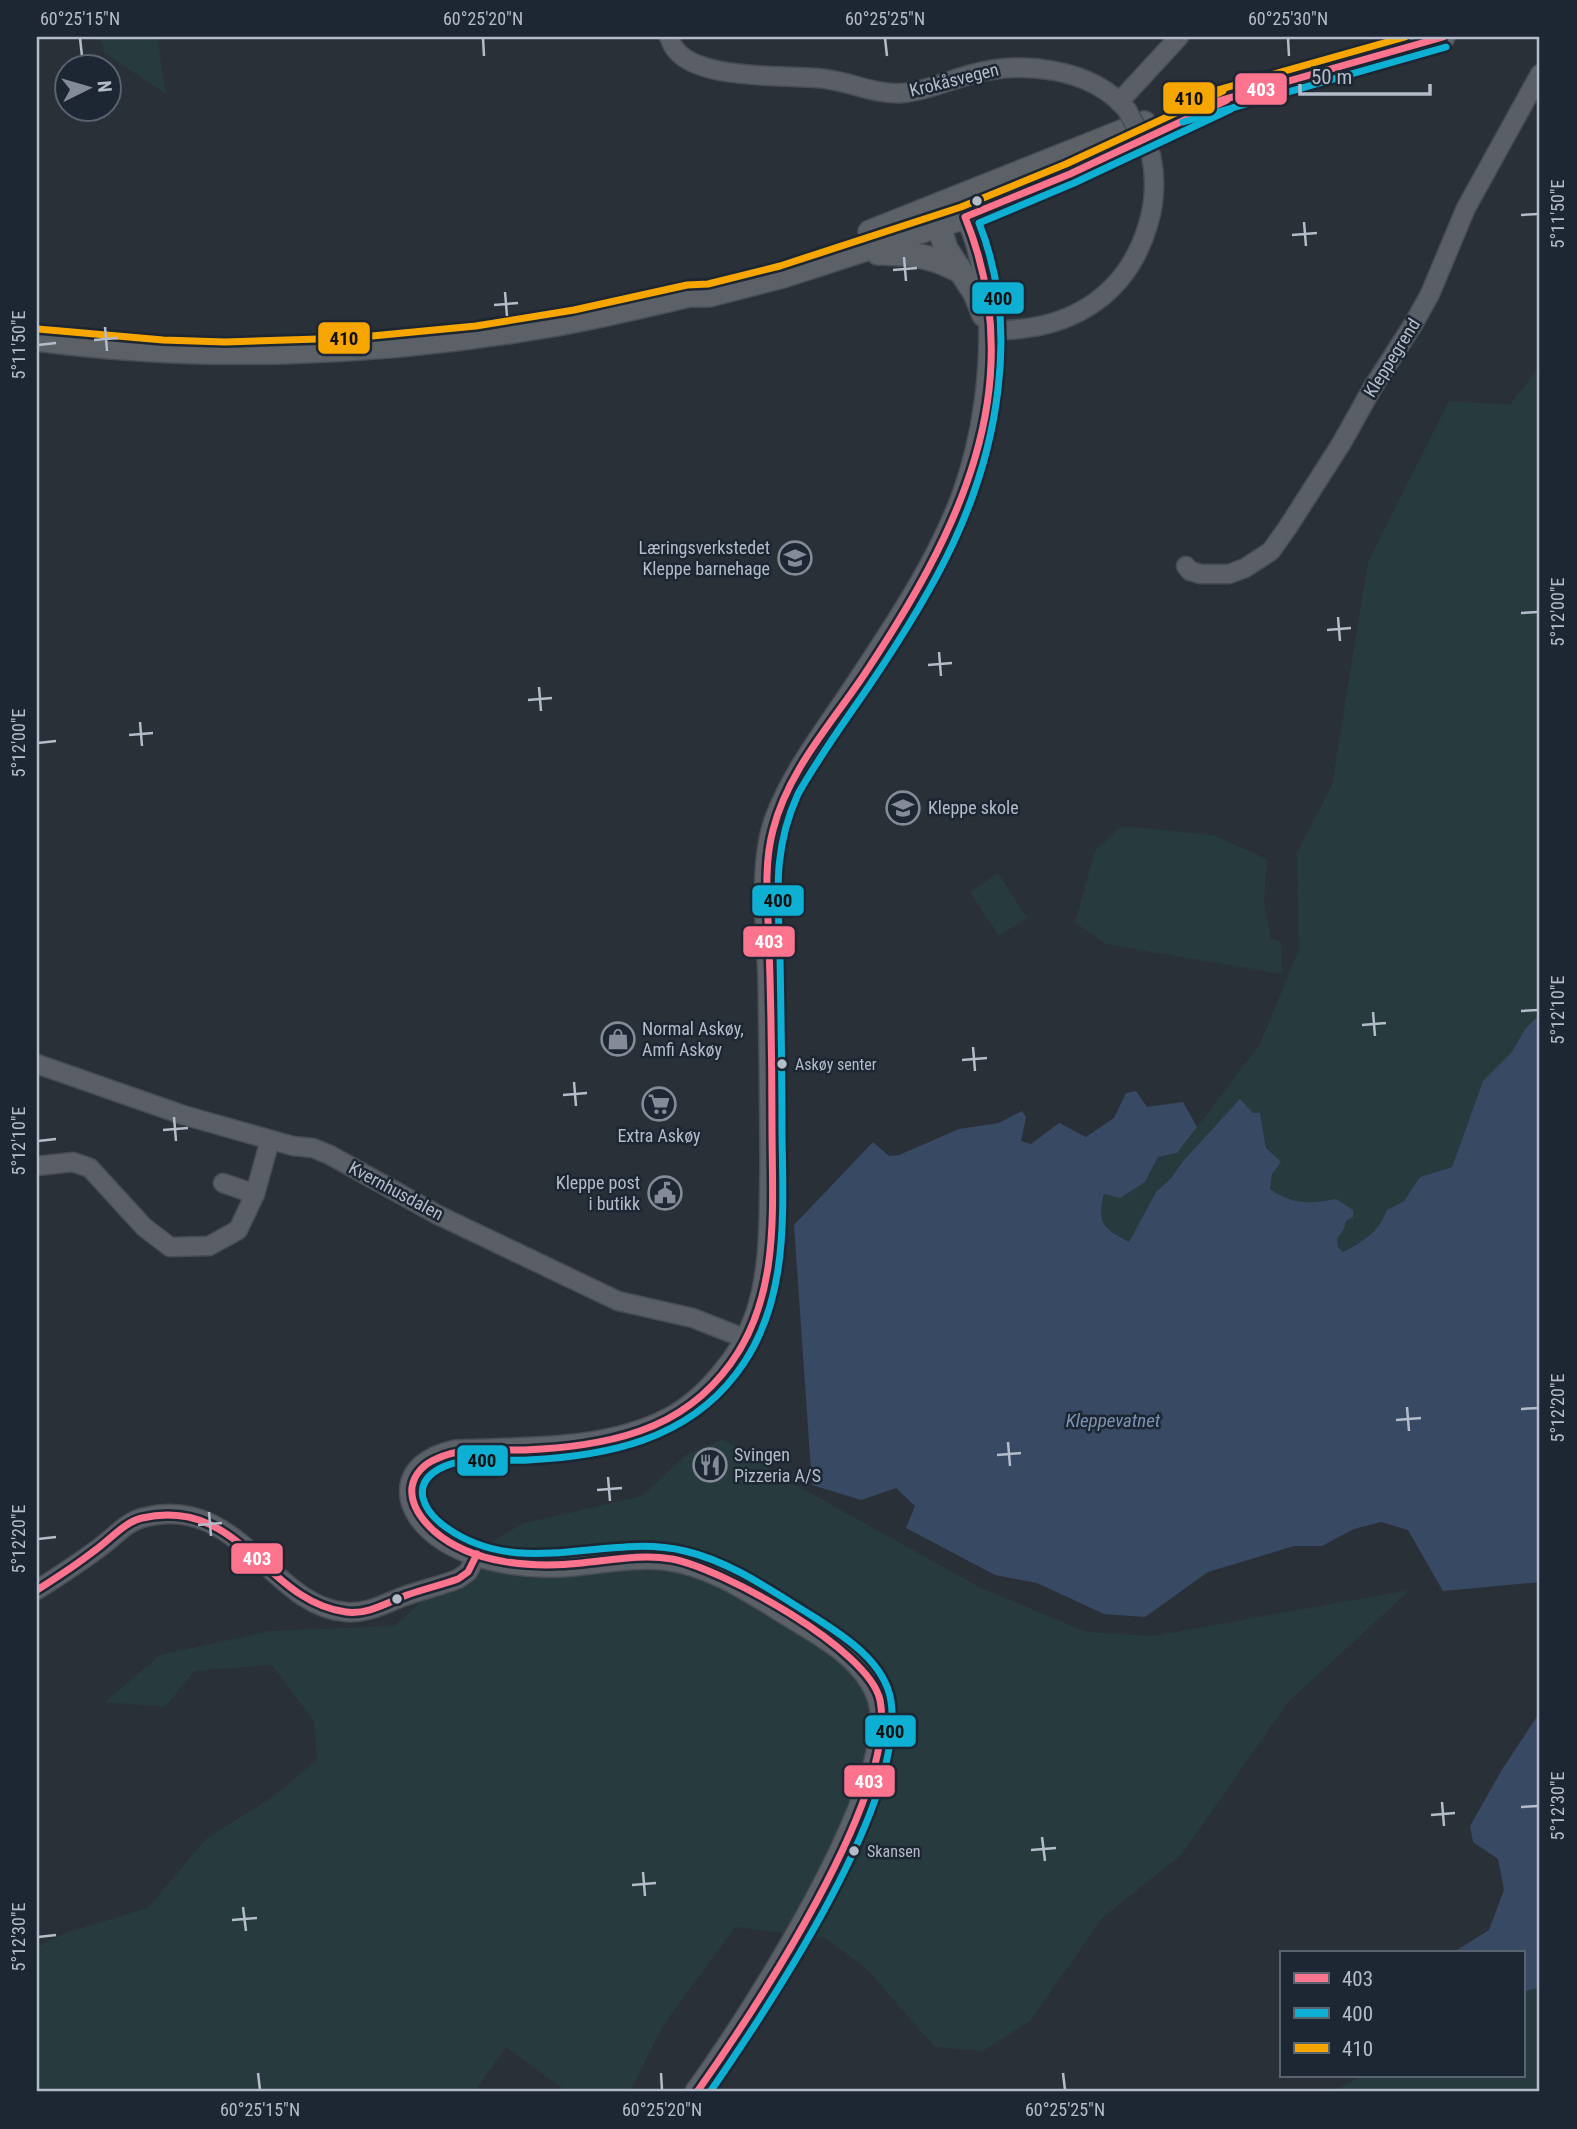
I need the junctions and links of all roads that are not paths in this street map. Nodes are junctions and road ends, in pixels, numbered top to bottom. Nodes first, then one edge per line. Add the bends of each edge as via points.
1 (669, 37) edge
2 (1179, 37) edge
3 (1443, 37) edge
4 (1540, 74) edge
5 (1227, 100) junction
6 (1123, 106) junction
7 (945, 204) junction
8 (965, 217) junction
9 (939, 226) junction
10 (854, 253) junction
11 (958, 270) junction
12 (689, 295) junction
13 (991, 330) junction
14 (37, 339) edge
15 (1186, 566) dead end
16 (37, 1064) edge
17 (270, 1140) junction
18 (37, 1166) edge
19 (223, 1183) dead end
20 (255, 1194) junction
21 (746, 1339) junction
22 (477, 1554) junction
23 (37, 1590) edge
24 (697, 2092) edge

1 - 6 street, Krokåsvegen via 673,47 695,63 727,74 827,79 899,93 970,74 1028,67 1086,82
2 - 6 street
3 - 5 main road
4 - 15 street, Kleppegrend via 1466,208 1415,323 1271,551 1229,574 1201,574
5 - 7 main road via 1145,122
5 - 8 main road via 1070,174
6 - 13 street, bridge via 1151,155 1154,184 1141,249 1096,303 1058,322
7 - 8 main road
7 - 9 main road
7 - 12 main road
8 - 9 main road
8 - 13 main road via 984,268
9 - 10 main road
9 - 11 main road
10 - 11 main road via 906,252
10 - 12 main road via 709,295
11 - 13 main road via 975,293
12 - 14 main road via 536,328 371,347 189,350
13 - 21 main road via 990,376 975,456 951,526 906,609 806,760 772,833 768,859 770,1243 760,1307
16 - 17 street, Kvernhusdalen
17 - 20 street
17 - 21 street, Kvernhusdalen via 330,1155 438,1214 618,1301 693,1318
18 - 20 street via 73,1161 90,1168 144,1227 170,1247 209,1246 238,1230
19 - 20 street
21 - 22 main road via 723,1375 667,1422 579,1446 456,1452 425,1463 413,1479 414,1505 434,1531
22 - 23 street via 468,1572 458,1579 365,1611 338,1611 307,1597 233,1536 186,1515 166,1514 139,1519
22 - 24 main road via 543,1564 626,1557 691,1563 742,1587 839,1647 861,1667 880,1699 880,1748 856,1818 781,1963

